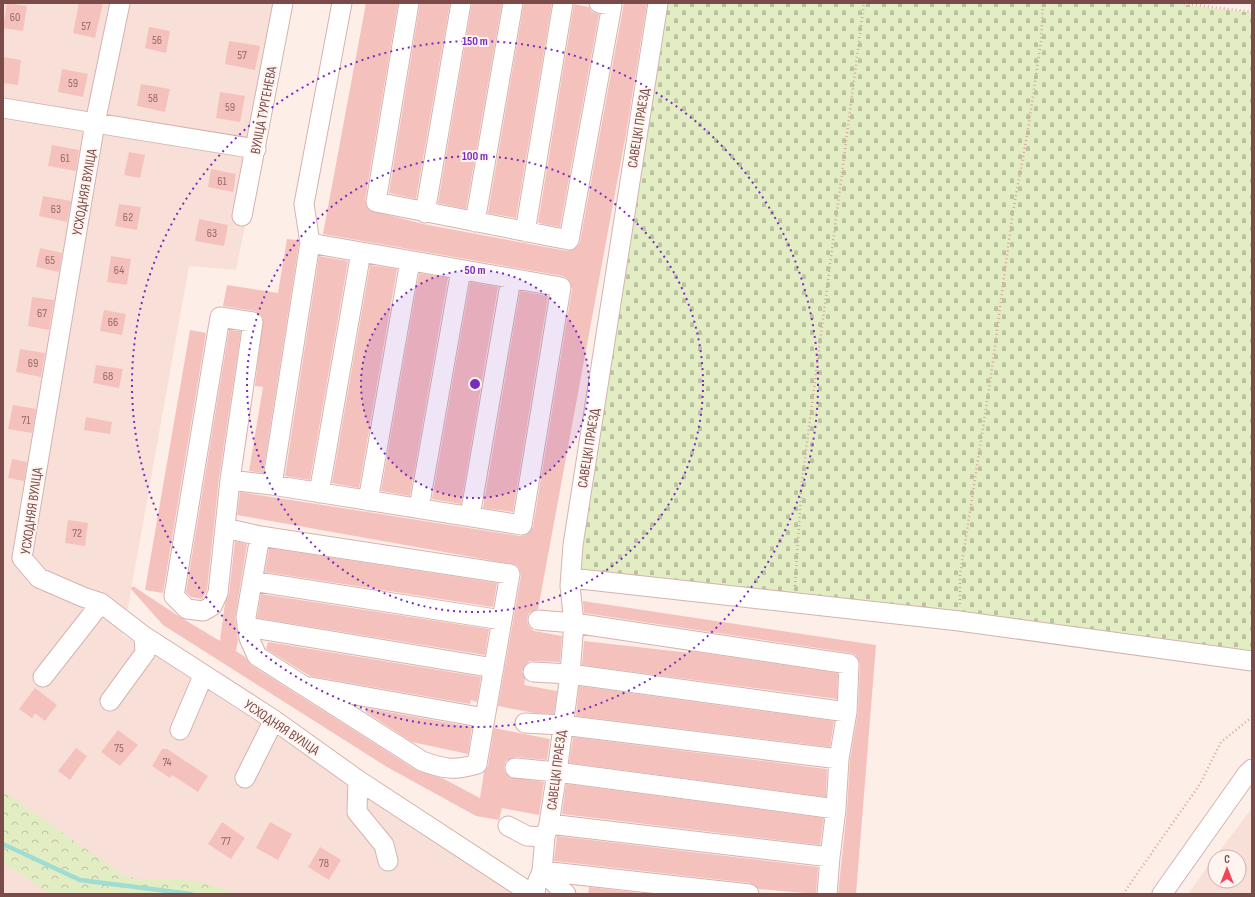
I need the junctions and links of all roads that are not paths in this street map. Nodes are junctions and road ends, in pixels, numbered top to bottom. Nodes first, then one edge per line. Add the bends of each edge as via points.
1 (120, 3) edge
2 (283, 3) edge
3 (342, 3) edge
4 (409, 3) edge
5 (462, 3) edge
6 (513, 3) edge
7 (563, 3) edge
8 (599, 3) edge
9 (658, 3) edge
10 (3, 108) edge
11 (95, 123) junction
12 (256, 149) junction
13 (425, 213) junction
14 (242, 216) dead end
15 (475, 222) junction
16 (524, 232) junction
17 (310, 243) junction
18 (361, 252) junction
19 (410, 260) junction
20 (461, 270) junction
21 (511, 279) junction
22 (230, 480) junction
23 (272, 485) junction
24 (319, 493) junction
25 (368, 501) junction
26 (419, 508) junction
27 (470, 516) junction
28 (225, 528) junction
29 (260, 536) junction
30 (571, 578) junction
31 (252, 581) junction
32 (101, 603) junction
33 (502, 620) junction
34 (538, 620) dead end
35 (574, 623) junction
36 (247, 628) junction
37 (144, 636) junction
38 (1252, 661) edge
39 (494, 668) junction
40 (533, 672) dead end
41 (570, 674) junction
42 (204, 676) junction
43 (43, 677) dead end
44 (303, 685) junction
45 (110, 701) dead end
46 (847, 712) junction
47 (485, 718) junction
48 (274, 720) junction
49 (525, 723) dead end
50 (562, 725) junction
51 (180, 730) dead end
52 (839, 760) junction
53 (516, 768) dead end
54 (1252, 769) edge
55 (557, 772) junction
56 (245, 778) dead end
57 (358, 780) junction
58 (836, 809) junction
59 (508, 826) dead end
60 (547, 830) junction
61 (830, 857) junction
62 (388, 861) dead end
63 (542, 871) junction
64 (532, 894) edge
65 (535, 894) edge
66 (566, 894) edge
67 (749, 894) edge
68 (827, 894) edge
69 (1162, 894) edge

1 - 11 street, УСХОДНЯЯ ВУЛІЦА
2 - 12 street, ВУЛІЦА ТУРГЕНЕВА
3 - 17 street via 304,204
4 - 13 street via 376,202
5 - 13 street
6 - 15 street
7 - 16 street
8 - 16 street via 612,6 569,240
9 - 30 street, САВЕЦКІ ПРАЕЗД via 573,545
10 - 11 street
11 - 12 street
11 - 32 street, УСХОДНЯЯ ВУЛІЦА via 22,558 39,578 83,598
12 - 14 street, ВУЛІЦА ТУРГЕНЕВА
13 - 15 street
15 - 16 street
17 - 18 street
17 - 23 street
18 - 19 street
18 - 24 street
19 - 20 street
19 - 25 street
20 - 21 street
20 - 26 street
21 - 27 street
21 - 27 street via 561,287 522,525
22 - 23 street
22 - 28 street
22 - 28 street via 253,322 220,317 174,596 187,609 203,612 212,606 218,593
23 - 24 street
24 - 25 street
25 - 26 street
26 - 27 street
28 - 29 street
29 - 31 street
29 - 33 street via 510,574
30 - 35 street, САВЕЦКІ ПРАЕЗД
30 - 38 street via 959,621
31 - 33 street
31 - 36 street via 246,617
32 - 37 street, УСХОДНЯЯ ВУЛІЦА
32 - 43 street
33 - 39 street
34 - 35 street
35 - 41 street, САВЕЦКІ ПРАЕЗД
35 - 46 street via 850,664
36 - 39 street
36 - 44 street via 258,656
37 - 42 street, УСХОДНЯЯ ВУЛІЦА
37 - 45 street via 145,653
39 - 47 street
40 - 41 street
41 - 46 street
41 - 50 street, САВЕЦКІ ПРАЕЗД
42 - 48 street, УСХОДНЯЯ ВУЛІЦА
42 - 51 street
44 - 47 street
44 - 47 street via 422,761 443,768 463,768 477,764
46 - 52 street
48 - 56 street
48 - 57 street, УСХОДНЯЯ ВУЛІЦА
49 - 50 street
50 - 52 street
50 - 55 street, САВЕЦКІ ПРАЕЗД
52 - 58 street
53 - 55 street
54 - 69 street
55 - 58 street
55 - 60 street, САВЕЦКІ ПРАЕЗД
57 - 62 street via 357,812 384,845
57 - 64 street, УСХОДНЯЯ ВУЛІЦА
58 - 61 street
59 - 60 street via 527,836
60 - 61 street
60 - 63 street, САВЕЦКІ ПРАЕЗД
61 - 68 street
63 - 65 street, САВЕЦКІ ПРАЕЗД
63 - 66 street
63 - 67 street

